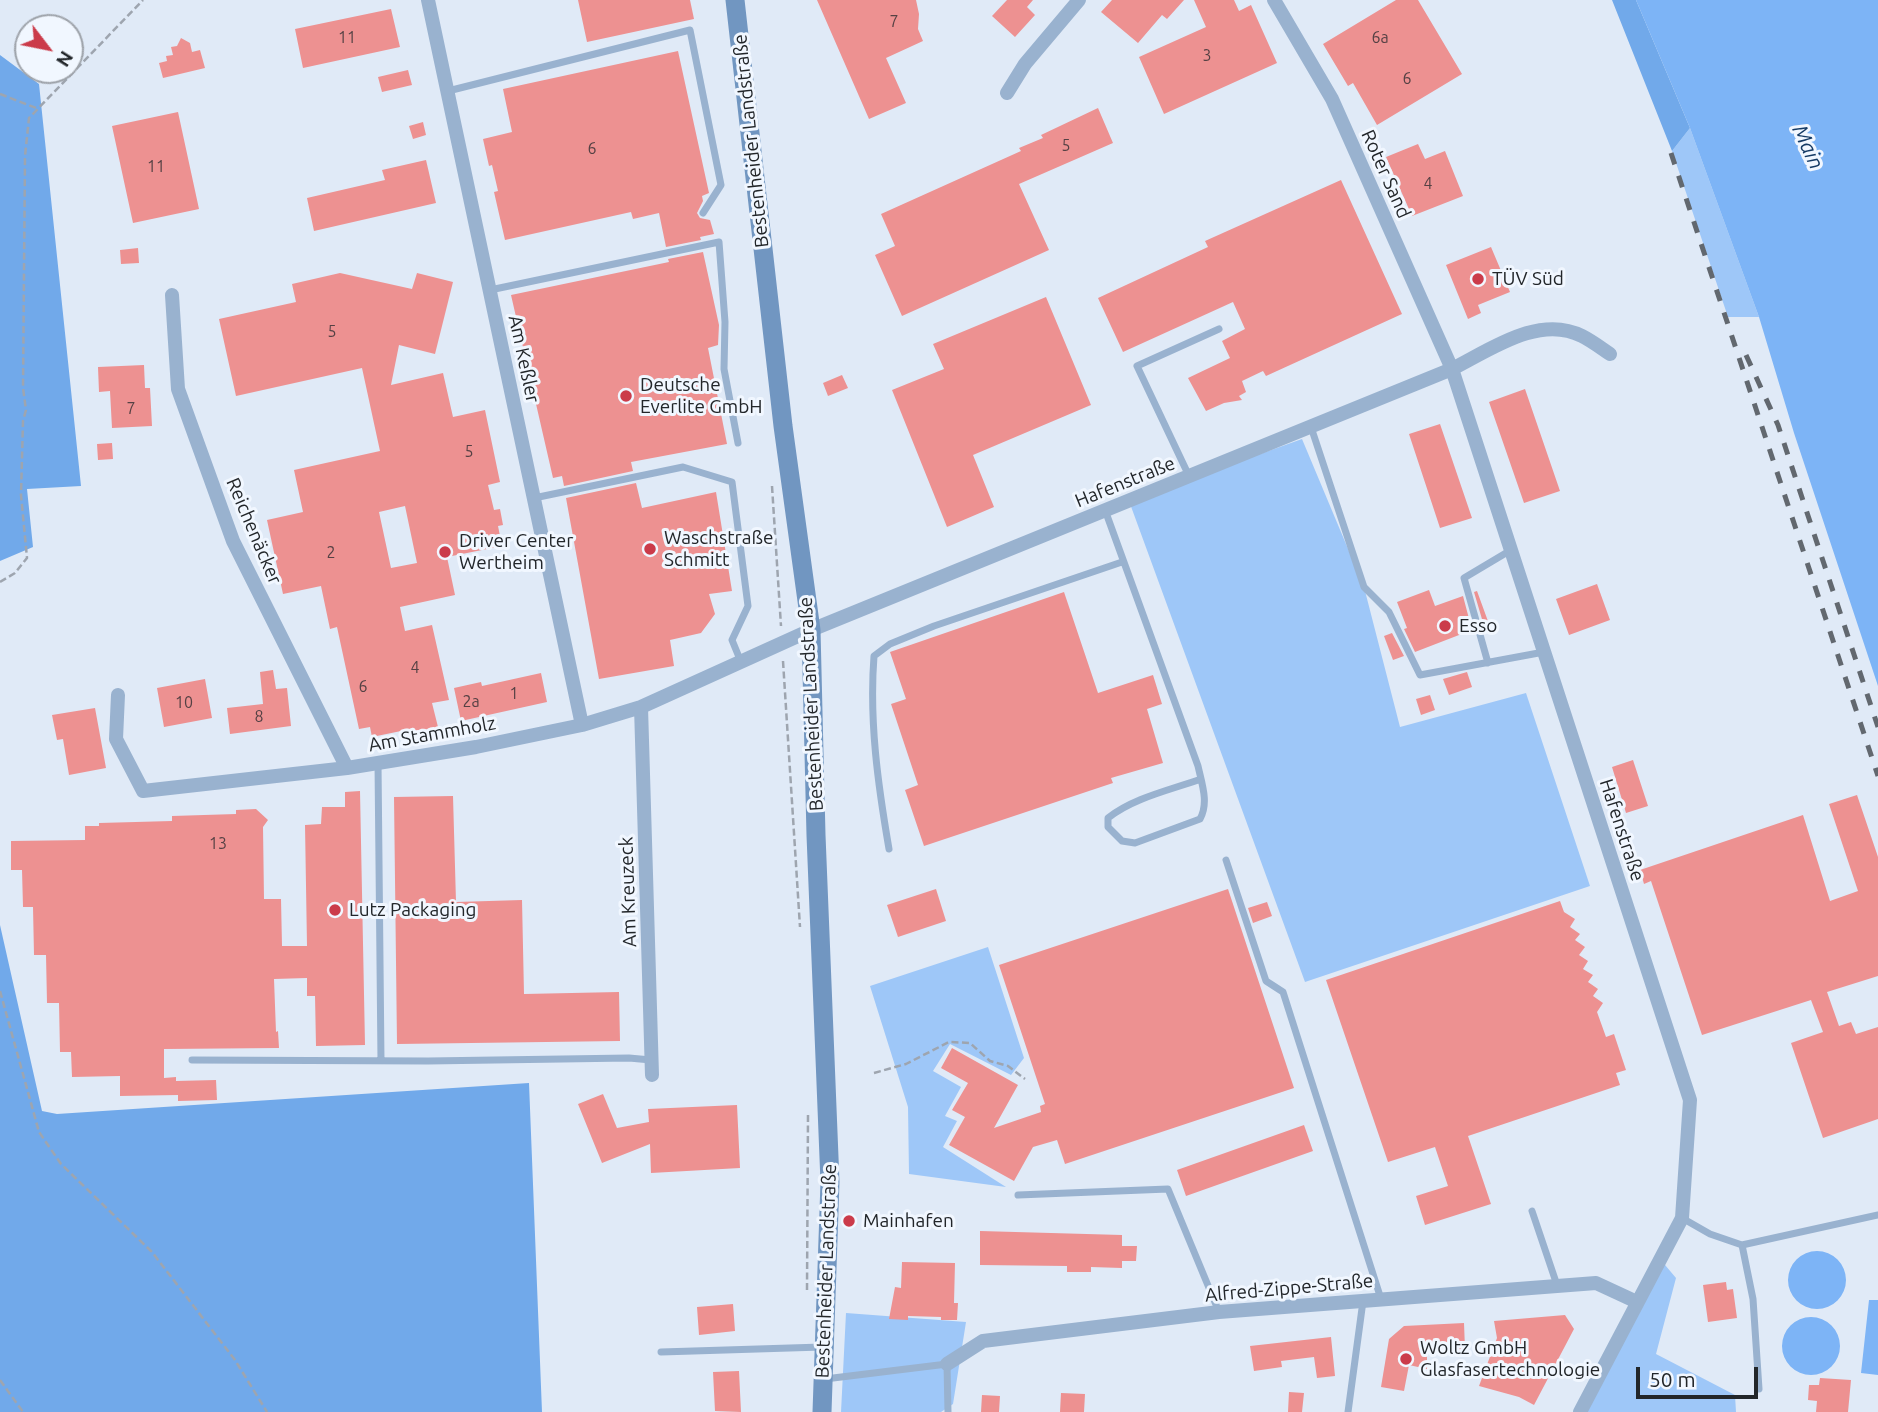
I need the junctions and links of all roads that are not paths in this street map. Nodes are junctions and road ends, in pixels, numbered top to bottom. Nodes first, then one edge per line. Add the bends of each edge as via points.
1 (428, 0) edge
2 (735, 0) edge
3 (1079, 0) edge
4 (1274, 0) edge
5 (447, 92) junction
6 (1007, 93) dead end
7 (703, 213) dead end
8 (489, 290) junction
9 (172, 295) dead end
10 (1219, 329) dead end
11 (1610, 354) dead end
12 (1452, 369) junction
13 (1311, 426) junction
14 (738, 443) dead end
15 (1189, 476) junction
16 (534, 498) junction
17 (1105, 510) junction
18 (1511, 550) junction
19 (1122, 562) junction
20 (811, 630) junction
21 (1544, 652) junction
22 (741, 662) junction
23 (1488, 663) junction
24 (118, 695) dead end
25 (642, 707) junction
26 (582, 725) junction
27 (378, 763) junction
28 (347, 768) junction
29 (1201, 779) junction
30 (889, 849) dead end
31 (1226, 860) dead end
32 (192, 1060) dead end
33 (381, 1060) junction
34 (652, 1067) joint
35 (1018, 1195) dead end
36 (1532, 1211) dead end
37 (1878, 1216) edge
38 (1682, 1219) junction
39 (1742, 1245) junction
40 (1558, 1286) junction
41 (1381, 1300) junction
42 (1363, 1301) junction
43 (1637, 1302) junction
44 (1219, 1312) junction
45 (824, 1346) junction
46 (661, 1352) dead end
47 (947, 1364) junction
48 (823, 1380) junction
49 (1759, 1389) dead end
50 (822, 1412) edge
51 (948, 1412) edge
52 (1348, 1412) edge
53 (1580, 1412) edge

1 - 5 street, Am Keßler
2 - 20 main road, Bestenheider Landstraße
3 - 6 street via 1025,64
4 - 12 street, Roter Sand via 1332,99
5 - 7 lane via 690,30 722,185
5 - 8 street, Am Keßler
8 - 14 lane via 719,242 724,369
8 - 16 street, Am Keßler
9 - 28 street, Reichenäcker via 178,389 230,532
10 - 15 lane via 1137,366
11 - 12 street, Hafenstraße via 1580,335 1548,329 1516,336
12 - 13 street, Hafenstraße
12 - 18 street, Hafenstraße
13 - 15 street, Hafenstraße
13 - 23 lane via 1364,587 1389,612 1419,675
15 - 17 street, Hafenstraße
16 - 22 lane via 683,467 732,482 748,606 732,640
16 - 26 street, Am Keßler
17 - 19 lane
17 - 20 street, Hafenstraße
18 - 21 street, Hafenstraße
18 - 23 lane via 1464,578
19 - 29 lane
19 - 30 lane via 934,626 890,644 874,656 875,765
20 - 22 street, Am Stammholz
20 - 45 main road, Bestenheider Landstraße via 830,1182
21 - 23 lane
21 - 38 street, Hafenstraße via 1690,1100
22 - 25 street, Am Stammholz
24 - 28 street, Am Stammholz via 116,739 143,791
25 - 26 street, Am Stammholz
25 - 34 street, Am Kreuzeck
26 - 27 street, Am Stammholz
27 - 28 street, Am Stammholz
27 - 33 lane
29 - 29 lane via 1205,811 1200,819 1135,843 1122,841 1108,827 1108,818 1138,801
31 - 41 lane via 1266,981 1283,992
32 - 33 lane
33 - 34 lane via 629,1058
35 - 44 lane via 1168,1189
36 - 40 lane
37 - 39 lane
38 - 39 lane
38 - 43 street, Hafenstraße
39 - 49 lane via 1753,1300
40 - 41 street, Alfred-Zippe-Straße
40 - 43 street, Alfred-Zippe-Straße via 1596,1283
41 - 42 street, Alfred-Zippe-Straße
42 - 44 street, Alfred-Zippe-Straße
42 - 52 lane
43 - 53 street, Hafenstraße
44 - 47 street, Alfred-Zippe-Straße via 983,1341
45 - 46 lane
45 - 48 main road, Bestenheider Landstraße
47 - 48 lane
47 - 51 lane
48 - 50 main road, Bestenheider Landstraße

